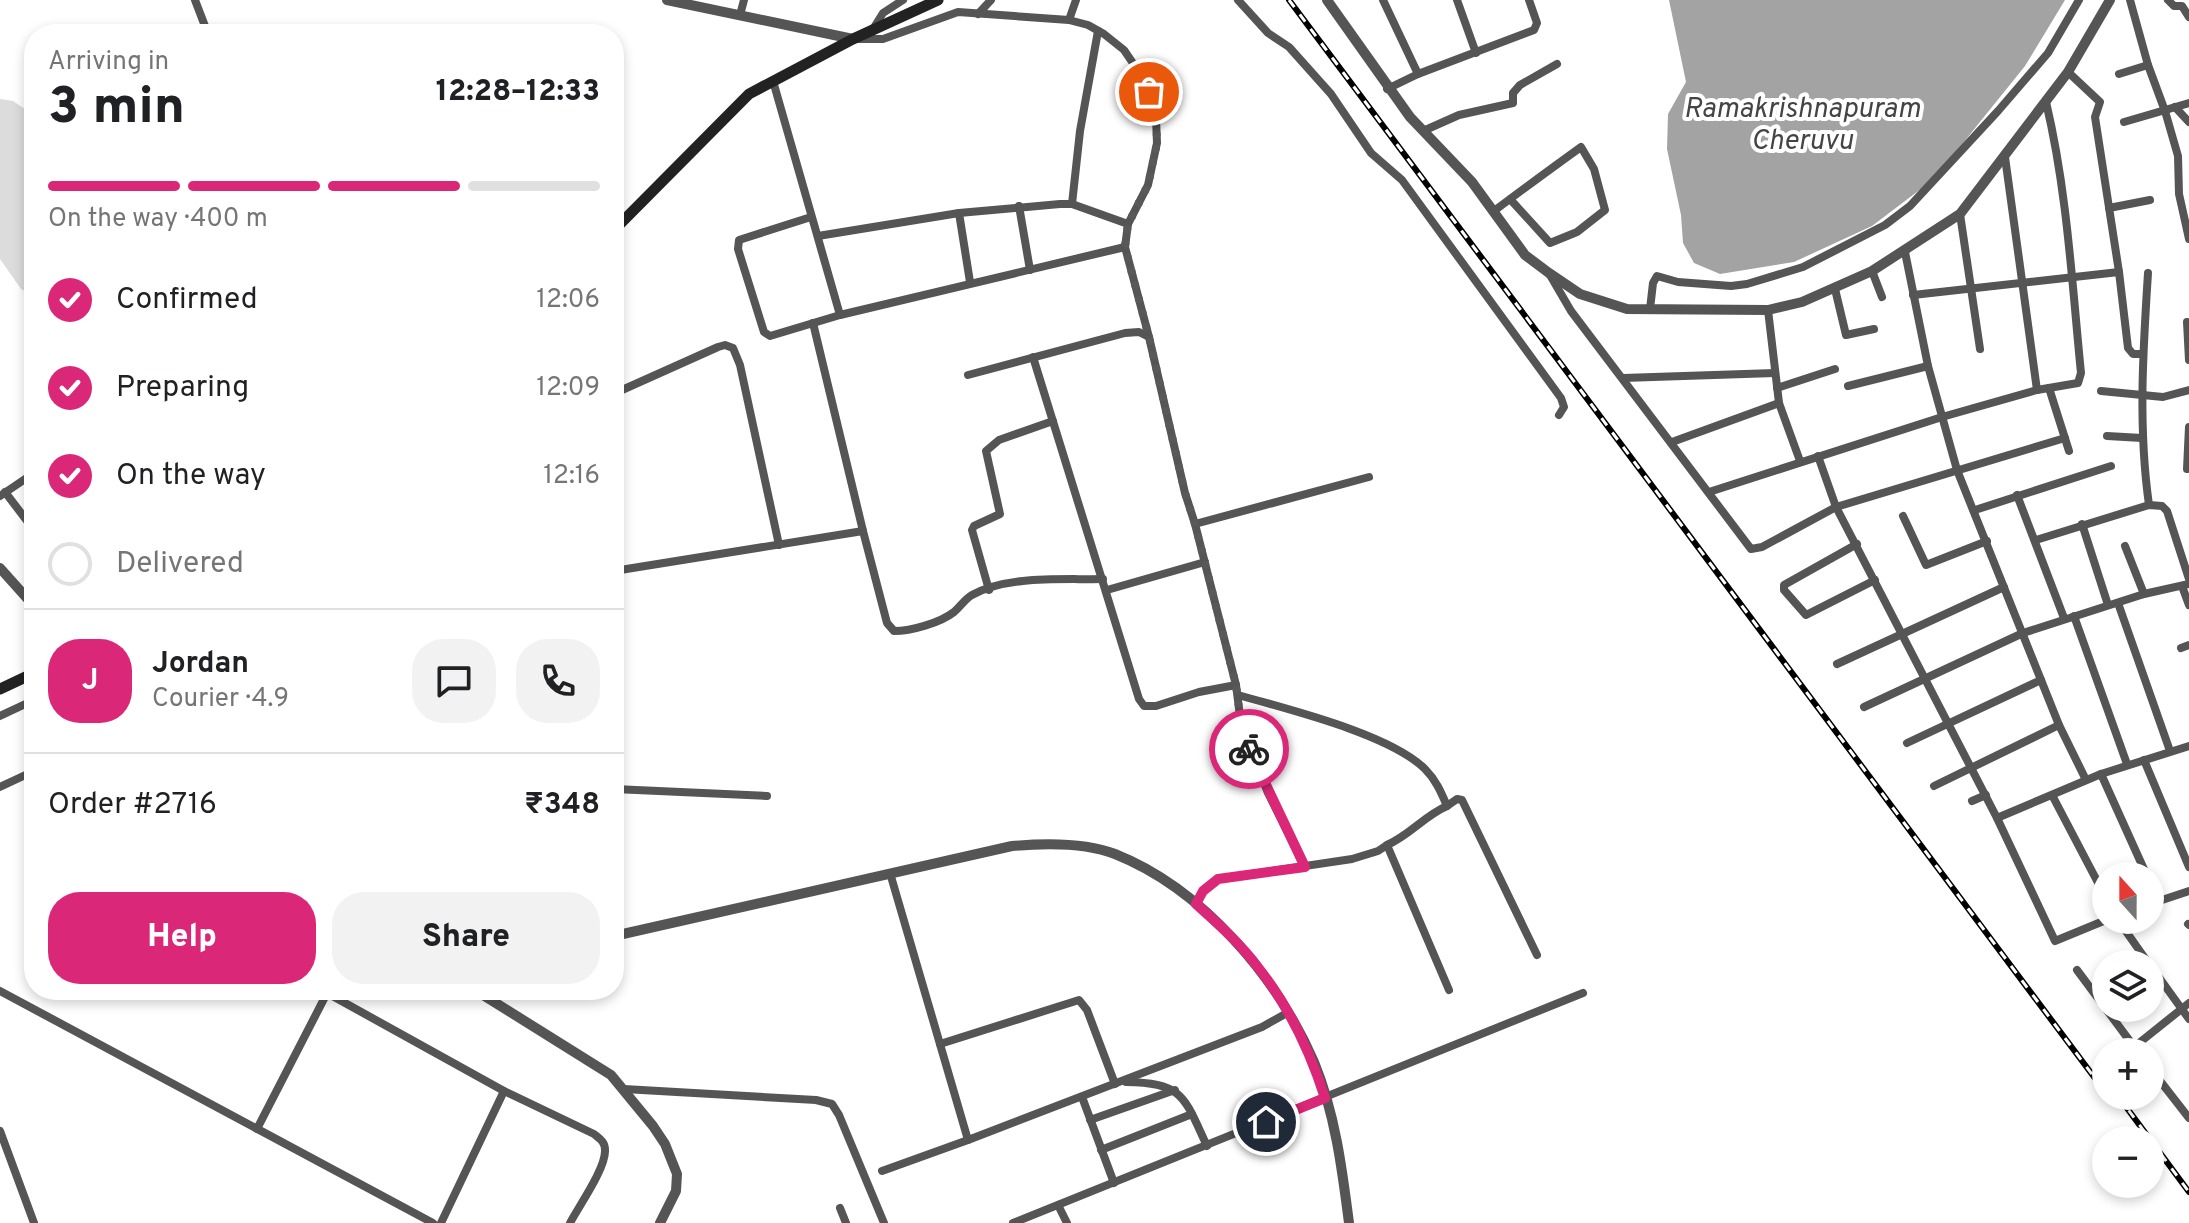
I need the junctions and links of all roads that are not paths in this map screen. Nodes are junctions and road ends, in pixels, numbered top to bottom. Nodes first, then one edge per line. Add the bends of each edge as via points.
1 (195, 0) edge
2 (672, 0) edge
3 (744, 0) edge
4 (903, 0) edge
5 (938, 0) edge
6 (991, 0) edge
7 (1076, 0) edge
8 (1238, 0) edge
9 (1327, 0) edge
10 (1383, 0) edge
11 (1457, 0) edge
12 (1529, 0) edge
13 (2079, 0) edge
14 (2110, 0) edge
15 (2130, 0) edge
16 (2168, 0) edge
17 (978, 14) junction
18 (740, 15) junction
19 (2189, 17) edge
20 (1069, 20) junction
21 (204, 24) edge
22 (1098, 31) junction
23 (870, 33) junction
24 (853, 39) junction
25 (1476, 53) junction
26 (1557, 64) dead end
27 (2148, 65) junction
28 (2068, 72) junction
29 (1418, 74) junction
30 (2119, 74) dead end
31 (773, 81) junction
32 (1387, 89) junction
33 (2046, 102) junction
34 (2189, 103) edge
35 (2170, 109) junction
36 (2124, 122) dead end
37 (2189, 122) edge
38 (1423, 131) junction
39 (2005, 157) junction
40 (1510, 199) junction
41 (2150, 200) dead end
42 (1072, 204) junction
43 (1019, 206) junction
44 (2109, 208) junction
45 (1494, 211) junction
46 (959, 213) junction
47 (1960, 214) junction
48 (811, 217) junction
49 (624, 220) edge
50 (1128, 224) junction
51 (818, 236) junction
52 (2189, 239) edge
53 (1125, 247) junction
54 (1905, 252) junction
55 (1030, 270) junction
56 (1872, 271) junction
57 (2119, 272) junction
58 (1549, 273) junction
59 (2148, 273) dead end
60 (2071, 278) junction
61 (970, 282) junction
62 (2021, 284) junction
63 (1835, 289) junction
64 (1971, 289) junction
65 (1913, 295) junction
66 (1882, 297) dead end
67 (1650, 309) junction
68 (1768, 310) junction
69 (840, 315) junction
70 (2187, 322) dead end
71 (813, 323) junction
72 (1874, 329) dead end
73 (1149, 337) junction
74 (1980, 349) dead end
75 (2143, 354) junction
76 (1033, 357) junction
77 (2189, 360) edge
78 (1928, 366) junction
79 (1835, 369) dead end
80 (1775, 373) junction
81 (968, 375) dead end
82 (1623, 378) junction
83 (1848, 386) dead end
84 (1777, 388) junction
85 (2049, 388) junction
86 (624, 389) edge
87 (2037, 390) junction
88 (2189, 390) edge
89 (2101, 391) dead end
90 (2141, 393) junction
91 (1779, 403) junction
92 (1559, 415) dead end
93 (1942, 417) junction
94 (1053, 421) junction
95 (2189, 427) edge
96 (2107, 436) dead end
97 (2065, 438) junction
98 (2142, 438) junction
99 (1672, 442) junction
100 (2069, 451) dead end
101 (1818, 456) junction
102 (1800, 461) junction
103 (2111, 466) dead end
104 (2187, 469) edge
105 (1957, 470) junction
106 (1369, 477) dead end
107 (24, 480) edge
108 (1709, 492) junction
109 (3, 494) edge
110 (2017, 495) junction
111 (2149, 505) junction
112 (1836, 507) junction
113 (1975, 510) junction
114 (1903, 516) dead end
115 (24, 518) edge
116 (1195, 524) junction
117 (2082, 524) junction
118 (863, 531) junction
119 (2036, 540) junction
120 (1987, 541) junction
121 (1857, 544) junction
122 (779, 545) junction
123 (2125, 546) dead end
124 (1205, 562) junction
125 (0, 568) edge
126 (624, 569) edge
127 (1103, 579) junction
128 (1875, 580) junction
129 (2187, 583) edge
130 (2004, 587) junction
131 (989, 590) junction
132 (1107, 590) junction
133 (2144, 594) junction
134 (24, 595) edge
135 (2118, 603) junction
136 (2108, 605) junction
137 (2189, 605) edge
138 (2069, 617) junction
139 (1902, 633) junction
140 (2023, 633) junction
141 (1837, 664) dead end
142 (24, 678) edge
143 (1927, 678) junction
144 (2041, 680) junction
145 (1236, 685) junction
146 (0, 689) edge
147 (1238, 695) junction
148 (24, 705) edge
149 (1864, 707) dead end
150 (0, 716) edge
151 (1949, 723) junction
152 (2059, 725) junction
153 (1907, 743) dead end
154 (2189, 746) edge
155 (2170, 751) junction
156 (2144, 760) junction
157 (2127, 764) junction
158 (1972, 767) junction
159 (2101, 774) junction
160 (24, 776) edge
161 (2086, 780) junction
162 (1934, 786) dead end
163 (0, 787) edge
164 (624, 789) edge
165 (1986, 795) junction
166 (2052, 795) junction
167 (767, 796) dead end
168 (1972, 801) dead end
169 (1447, 806) junction
170 (1997, 818) junction
171 (1387, 845) junction
172 (2141, 862) edge
173 (1305, 867) junction
174 (2189, 867) edge
175 (2092, 871) edge
176 (890, 873) junction
177 (2189, 891) edge
178 (2164, 900) edge
179 (1196, 904) junction
180 (2092, 926) edge
181 (624, 934) edge
182 (1537, 955) dead end
183 (2077, 970) dead end
184 (2164, 981) edge
185 (1449, 990) dead end
186 (0, 991) edge
187 (1583, 993) dead end
188 (323, 1000) edge
189 (340, 1000) edge
190 (494, 1000) edge
191 (2185, 1006) edge
192 (1287, 1013) junction
193 (2189, 1019) edge
194 (2127, 1038) edge
195 (2149, 1038) edge
196 (940, 1044) junction
197 (1118, 1083) junction
198 (2164, 1086) edge
199 (624, 1089) junction
200 (1175, 1090) junction
201 (504, 1091) junction
202 (1082, 1097) junction
203 (1325, 1098) junction
204 (1192, 1114) junction
205 (2189, 1118) edge
206 (1090, 1120) junction
207 (257, 1129) junction
208 (0, 1131) edge
209 (968, 1140) junction
210 (1207, 1146) junction
211 (1101, 1150) junction
212 (882, 1171) dead end
213 (1114, 1183) junction
214 (1058, 1205) junction
215 (840, 1208) dead end
216 (34, 1223) edge
217 (433, 1223) edge
218 (441, 1223) edge
219 (570, 1223) edge
220 (660, 1223) edge
221 (846, 1223) edge
222 (884, 1223) edge
223 (1013, 1223) edge
224 (1067, 1223) edge
225 (1349, 1223) edge

1 - 21 street
2 - 18 street
3 - 18 street
4 - 23 street via 883,13
5 - 23 main road
6 - 17 street
7 - 20 street
8 - 92 street via 1289,47 1331,94 1371,153 1402,180 1561,398 1564,407
9 - 32 street
10 - 29 street
11 - 25 street
12 - 25 street via 1537,23 1534,30
13 - 67 street via 2048,53 1998,111 1910,206 1885,225 1803,267 1747,284 1678,282 1657,276
14 - 28 street
15 - 27 street
16 - 19 street via 2182,6
17 - 20 street
17 - 24 street via 958,12 883,39
18 - 24 street
20 - 22 street
22 - 42 street
22 - 50 street via 1134,64 1156,118 1148,185
23 - 24 main road
24 - 31 main road
25 - 29 street
26 - 38 street via 1520,85 1513,103 1459,115
27 - 30 street
27 - 35 street
28 - 33 street
28 - 44 street via 2100,102 2095,117
29 - 32 street
31 - 48 street
31 - 49 main road via 749,94
32 - 38 street
33 - 39 street
33 - 60 street
34 - 35 street
35 - 36 street
35 - 37 street
35 - 52 street
38 - 45 street
39 - 47 street
39 - 62 street
40 - 40 street via 1581,147 1594,169 1605,210 1577,232 1550,243
40 - 45 street
41 - 44 street
42 - 43 street
42 - 50 street
43 - 46 street
43 - 55 street
44 - 57 street
45 - 58 street via 1525,255
46 - 51 street
46 - 61 street
47 - 54 street
47 - 64 street
48 - 51 street
48 - 71 street via 744,236 737,244 764,332 770,336
50 - 53 street
51 - 69 street
53 - 55 street
53 - 73 street
54 - 56 street
54 - 65 street
55 - 61 street
56 - 63 street
56 - 66 street
57 - 60 street
57 - 75 street via 2128,350
58 - 67 street via 1580,294 1627,309
58 - 82 street
59 - 75 street
60 - 62 street
60 - 85 street via 2081,376 2078,383
61 - 69 street
62 - 64 street
62 - 87 street
63 - 68 street
63 - 72 street via 1846,335
64 - 65 street
64 - 74 street
65 - 78 street
67 - 68 street
68 - 80 street
69 - 71 street
70 - 77 street
71 - 118 street
73 - 76 street via 1125,333
73 - 116 street
75 - 90 street
76 - 81 street
76 - 94 street
78 - 83 street
78 - 93 street
79 - 84 street
80 - 82 street
80 - 84 street
82 - 99 street
84 - 91 street
85 - 87 street
85 - 97 street
86 - 122 street via 718,347 733,348
87 - 93 street
88 - 90 street via 2163,397
89 - 90 street
90 - 98 street
91 - 99 street
91 - 102 street
93 - 101 street
93 - 105 street
94 - 127 street
94 - 131 street via 999,440 986,451 1000,514 972,530
95 - 104 street
96 - 98 street
97 - 100 street
97 - 105 street
98 - 111 street
99 - 108 street
101 - 102 street
101 - 112 street
102 - 108 street
103 - 110 street
105 - 112 street
105 - 113 street
106 - 116 street
107 - 109 street
108 - 112 street via 1756,550
109 - 115 street
110 - 113 street
110 - 119 street
111 - 117 street
111 - 129 street via 2167,511
112 - 121 street
113 - 120 street
114 - 120 street via 1926,565
116 - 124 street
117 - 119 street
117 - 136 street
118 - 122 street
118 - 131 street via 887,623 894,631 952,614 973,594
119 - 138 street
120 - 130 street
121 - 128 street
121 - 128 street via 1784,585 1784,590 1806,615
122 - 126 street
123 - 133 street
124 - 132 street
124 - 145 street
125 - 134 street
127 - 131 street via 1043,579
127 - 132 street
128 - 139 street
129 - 133 street
129 - 137 street
130 - 139 street
130 - 140 street
132 - 145 street via 1144,706
133 - 135 street
135 - 136 street
135 - 155 street
136 - 138 street
138 - 140 street
138 - 157 street
139 - 141 street
139 - 143 street
140 - 143 street
140 - 144 street
142 - 146 main road
143 - 149 street
143 - 151 street
144 - 151 street
144 - 152 street
145 - 147 street
147 - 169 street via 1308,715 1402,752 1436,781
147 - 173 street via 1250,750
148 - 150 street
151 - 153 street
151 - 158 street
152 - 158 street
152 - 161 street
154 - 155 street
155 - 156 street
156 - 157 street
156 - 174 street
157 - 159 street
158 - 162 street
158 - 165 street
159 - 161 street
159 - 172 street
160 - 163 street
161 - 166 street
164 - 167 street
165 - 168 street
165 - 170 street
166 - 170 street
166 - 175 street
169 - 171 street
169 - 182 street via 1457,799 1466,805
170 - 180 street via 2055,941
171 - 173 street via 1352,859
171 - 185 street
173 - 179 street via 1218,879
176 - 179 street via 1012,846 1050,843 1113,853
176 - 181 street
176 - 196 street
177 - 178 street
179 - 192 street via 1256,964
183 - 194 street
184 - 191 street
186 - 207 street
187 - 203 street
188 - 207 street
189 - 201 street
190 - 199 street via 611,1075
191 - 193 street
191 - 195 street
192 - 197 street
192 - 203 street via 1314,1062
196 - 197 street via 1079,1000
196 - 209 street
197 - 200 street via 1150,1082
197 - 202 street
198 - 205 street
199 - 220 street via 675,1164 676,1191
199 - 222 street via 832,1104
200 - 204 street
200 - 206 street
201 - 218 street
201 - 219 street via 594,1134 605,1146 600,1167
202 - 206 street
202 - 209 street
203 - 210 street
203 - 225 street via 1335,1124
204 - 210 street
204 - 211 street
206 - 211 street
207 - 217 street
208 - 216 street
209 - 212 street
210 - 213 street
211 - 213 street
213 - 214 street
214 - 223 street
214 - 224 street
215 - 221 street

